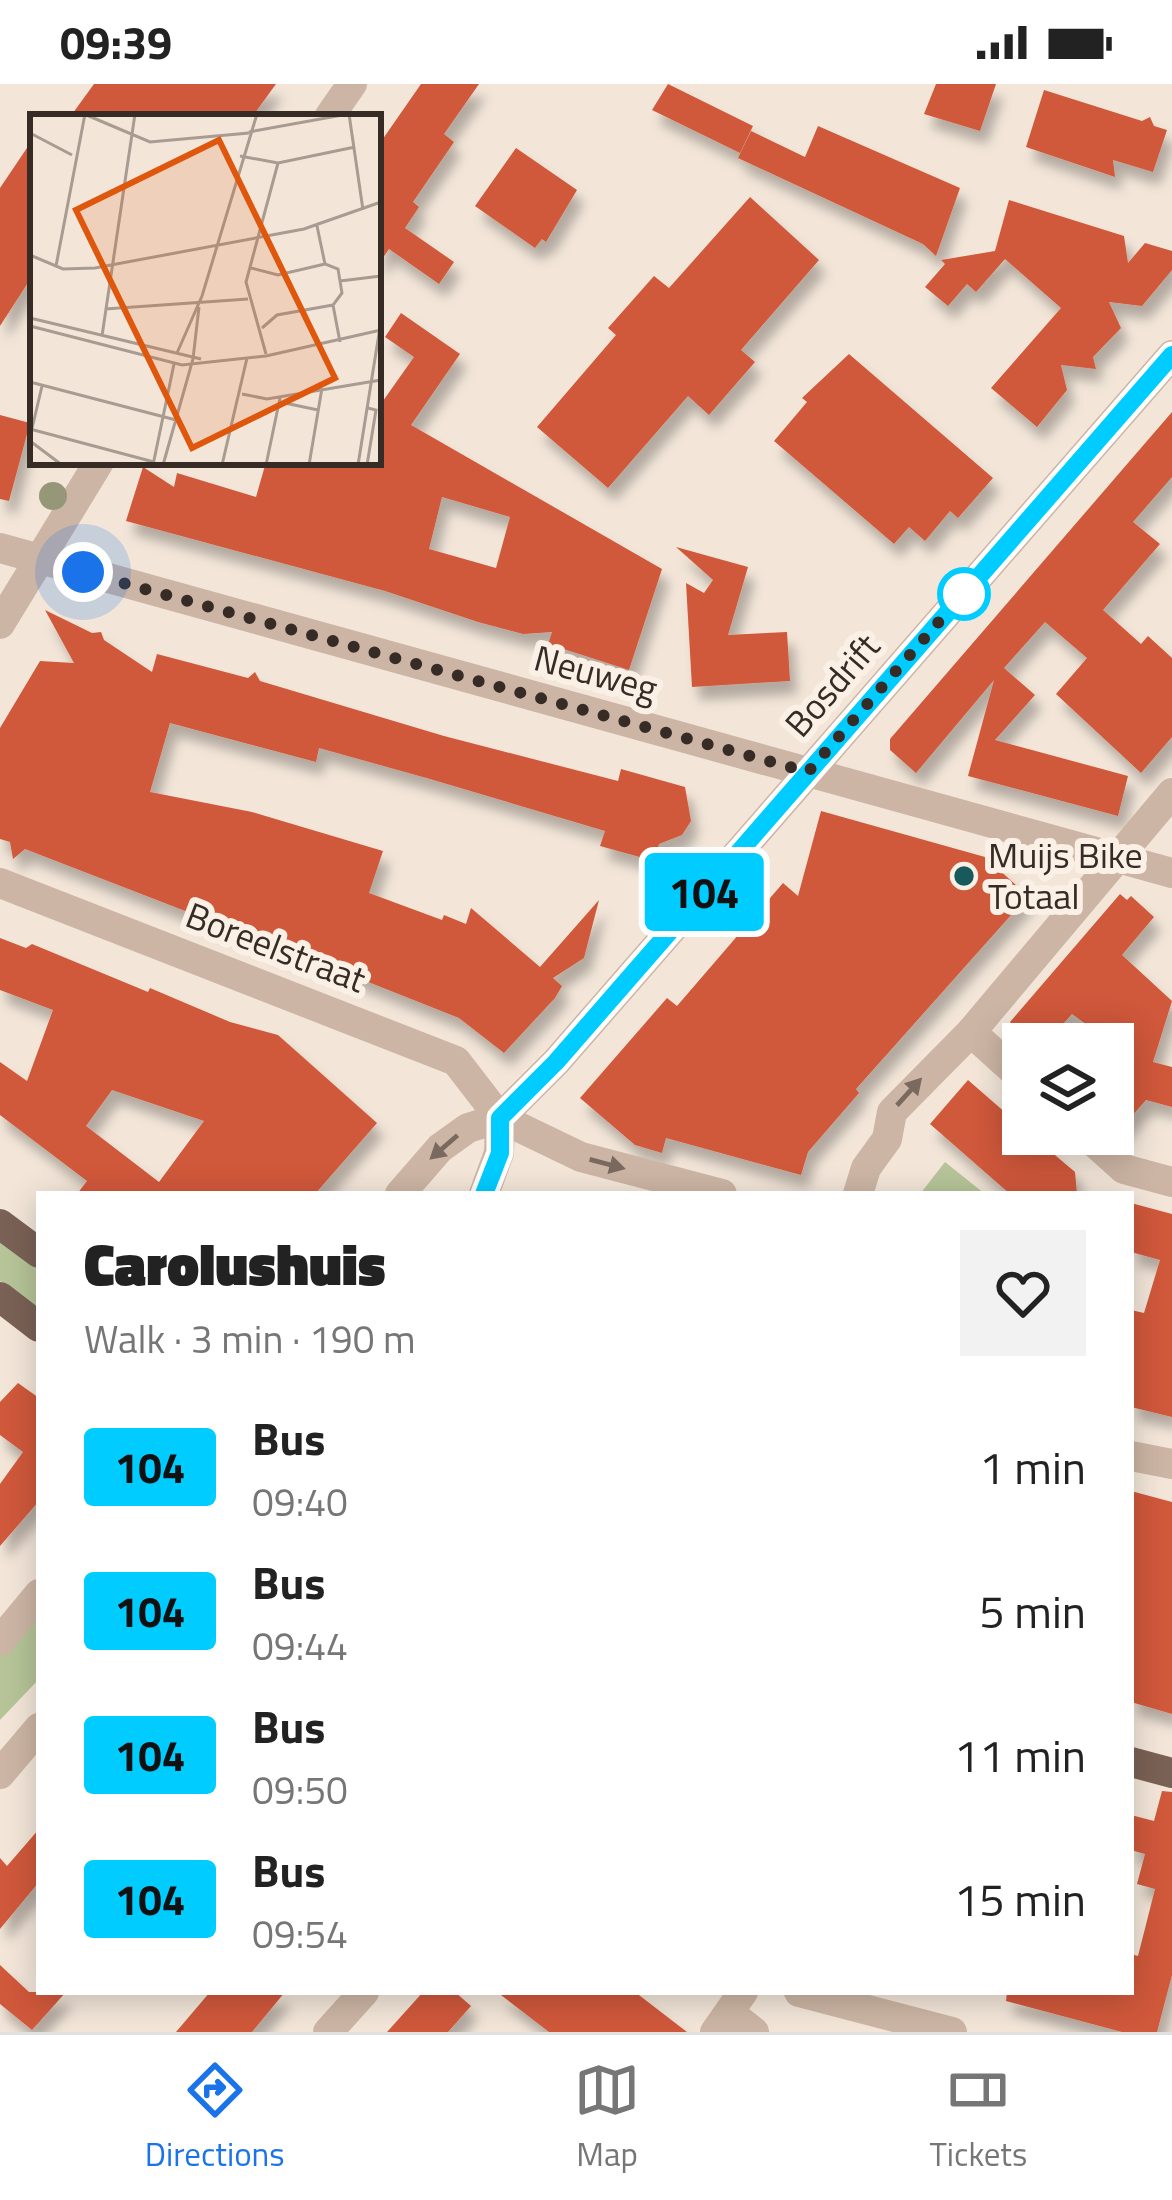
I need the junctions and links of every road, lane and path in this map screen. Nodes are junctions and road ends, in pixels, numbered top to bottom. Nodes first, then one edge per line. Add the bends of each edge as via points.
1 (352, 84) edge
2 (331, 114) edge
3 (1172, 355) edge
4 (97, 465) edge
5 (0, 548) edge
6 (40, 560) junction
7 (0, 624) edge
8 (808, 772) junction
9 (1172, 793) edge
10 (1116, 858) junction
11 (1172, 873) edge
12 (0, 884) edge
13 (970, 1032) junction
14 (1002, 1060) edge
15 (500, 1118) junction
16 (1108, 1155) edge
17 (1172, 1182) edge
18 (403, 1191) edge
19 (485, 1191) edge
20 (711, 1191) edge
21 (859, 1191) edge
22 (0, 1224) edge
23 (36, 1251) edge
24 (0, 1297) edge
25 (36, 1325) edge
26 (1134, 1457) edge
27 (1172, 1464) edge
28 (36, 1598) edge
29 (0, 1641) edge
30 (36, 1732) edge
31 (1134, 1763) edge
32 (1172, 1773) edge
33 (0, 1774) edge
34 (361, 1995) edge
35 (810, 1995) edge
36 (328, 2032) edge
37 (952, 2032) edge

1 - 2 street
3 - 8 street, Bosdrift
4 - 6 street
5 - 6 street, Neuweg
6 - 7 street
6 - 8 street, Neuweg
8 - 10 street, Neuweg
8 - 15 street, Bosdrift
9 - 10 street
10 - 11 street, Neuweg
10 - 13 street
12 - 15 street, Boreelstraat via 456,1060
13 - 14 street
21 -> 13 street via 892,1112
15 -> 18 street, Bosdrift via 440,1148
15 - 19 street via 500,1153
15 -> 20 street via 581,1157
16 - 17 street via 1124,1169
22 - 23 main road
24 - 25 main road
26 - 27 street
28 - 29 street
30 - 33 street
31 - 32 main road
34 - 36 street
35 - 37 street

